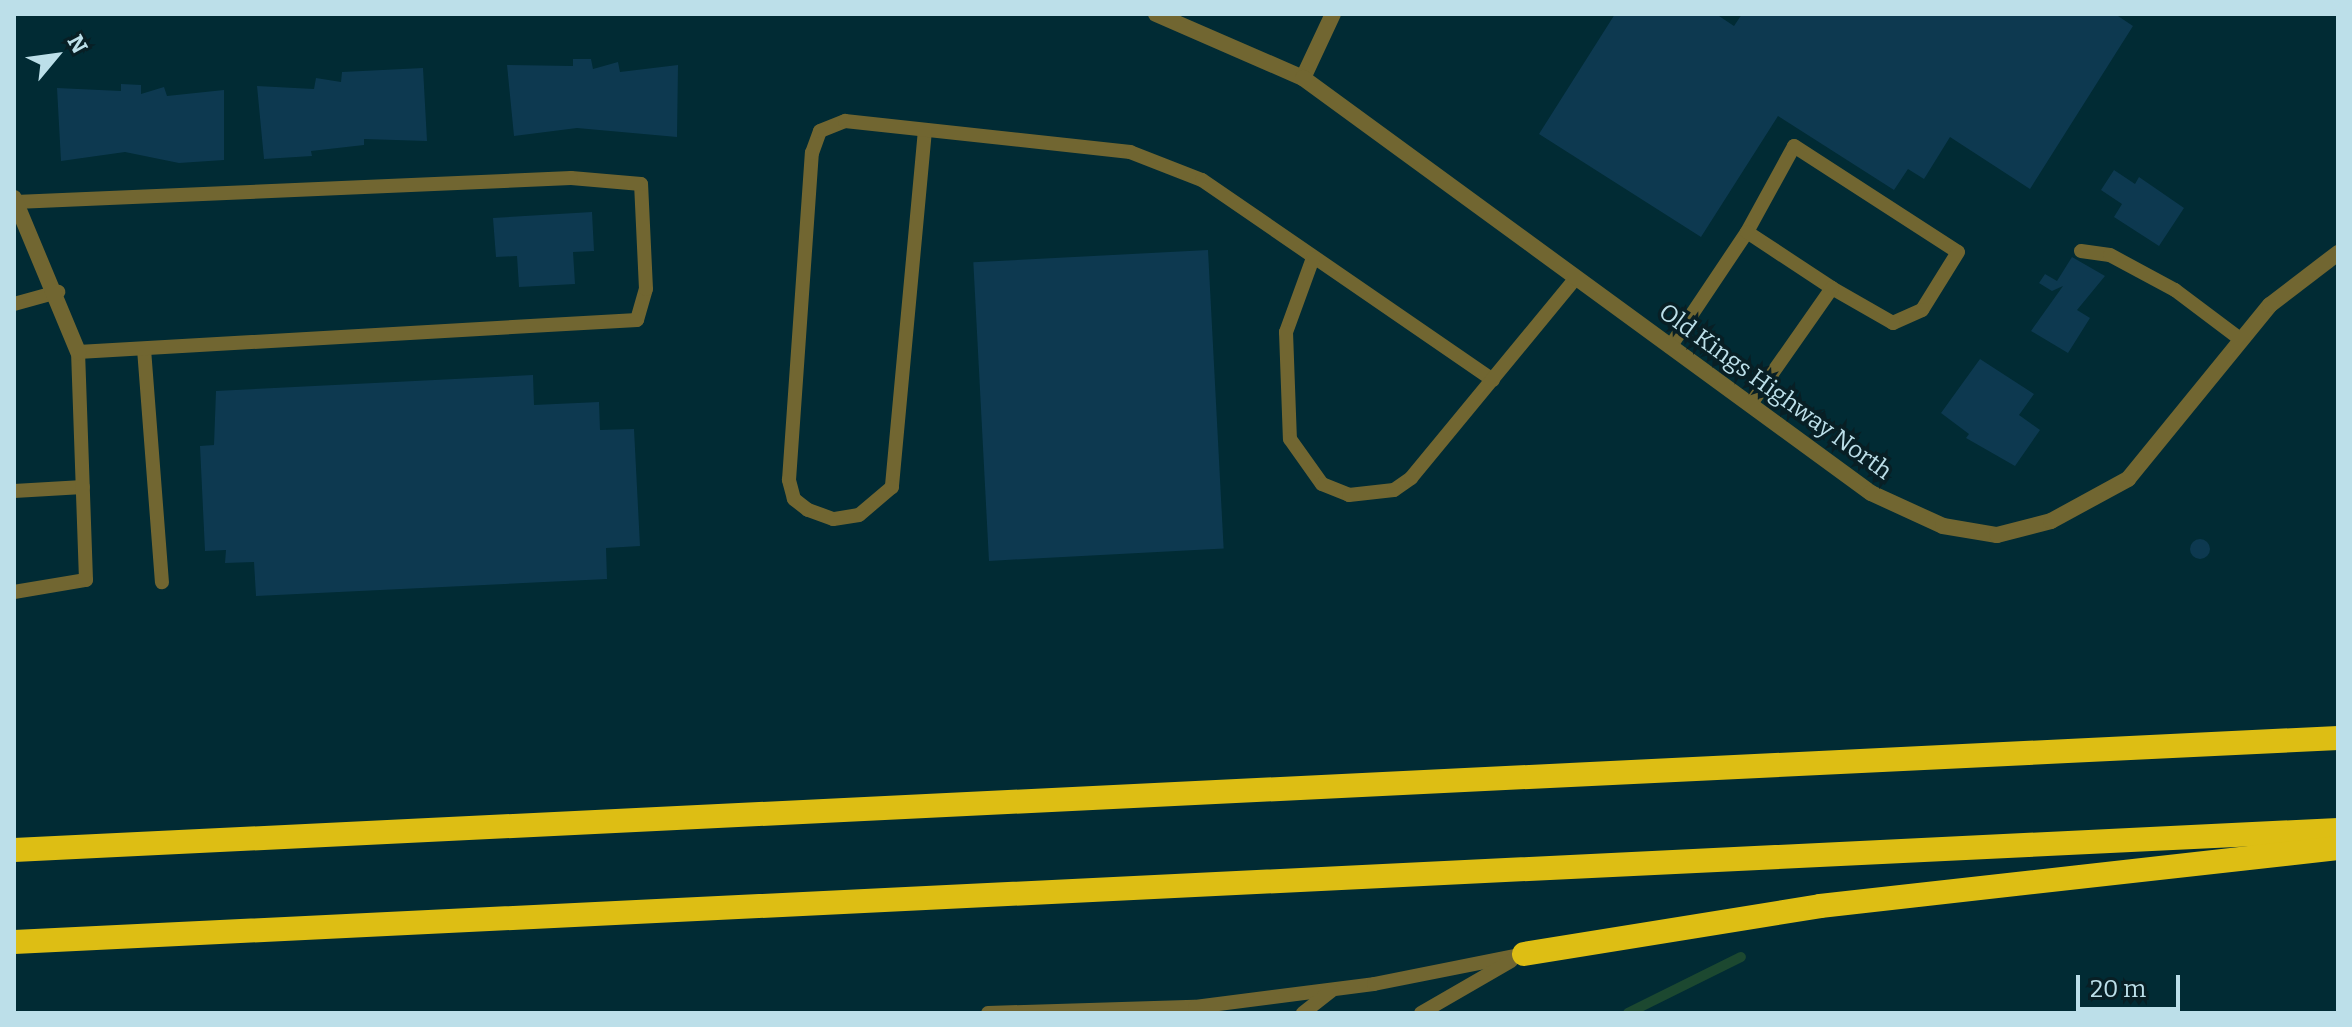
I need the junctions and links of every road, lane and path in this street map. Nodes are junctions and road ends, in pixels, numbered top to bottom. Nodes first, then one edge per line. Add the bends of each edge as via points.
1 (1156, 14) edge
2 (1333, 14) edge
3 (1303, 78) junction
4 (925, 130) junction
5 (17, 210) edge
6 (1747, 232) junction
7 (2081, 251) dead end
8 (2338, 253) edge
9 (1313, 258) junction
10 (1576, 278) junction
11 (1832, 288) junction
12 (58, 292) junction
13 (14, 304) edge
14 (2239, 338) junction
15 (1670, 347) junction
16 (144, 349) junction
17 (78, 352) junction
18 (1493, 380) junction
19 (1750, 405) junction
20 (83, 487) junction
21 (14, 491) edge
22 (162, 582) dead end
23 (14, 592) edge
24 (2338, 738) edge
25 (2338, 830) edge
26 (2338, 848) edge
27 (14, 850) edge
28 (14, 942) edge
29 (1524, 954) junction
30 (1333, 990) junction
31 (988, 1013) edge
32 (1303, 1013) edge
33 (1421, 1013) edge

1 - 3 street, Old Kings Highway North
2 - 3 street
3 - 10 street, Old Kings Highway North
4 - 4 lane via 845,121 820,131 812,153 789,480 794,499 833,519 879,505 892,487
4 - 9 lane via 1130,152 1202,180
5 - 12 street
5 - 16 lane via 571,178 641,184 646,289 637,320
6 - 11 lane
6 - 11 lane via 1794,146 1958,252 1922,310 1893,323
6 - 15 lane
7 - 14 lane via 2110,255 2175,290
8 - 14 street, Old Kings Highway North via 2303,275
9 - 18 lane
9 - 18 lane via 1286,332 1290,439 1322,484 1349,495 1394,490
10 - 15 street, Old Kings Highway North
10 - 18 lane
11 - 19 lane
12 - 13 lane
12 - 17 street
14 - 19 street, Old Kings Highway North via 2128,479 2051,521 1997,535 1943,526 1871,493
15 - 19 street, Old Kings Highway North
16 - 17 lane
16 - 22 lane
17 - 20 lane
20 - 21 lane
20 - 23 lane via 86,580
24 - 27 highway
25 - 28 highway
26 - 29 highway via 1836,904
29 - 30 lane
29 - 33 lane
30 - 31 lane via 1195,1007
30 - 32 lane

